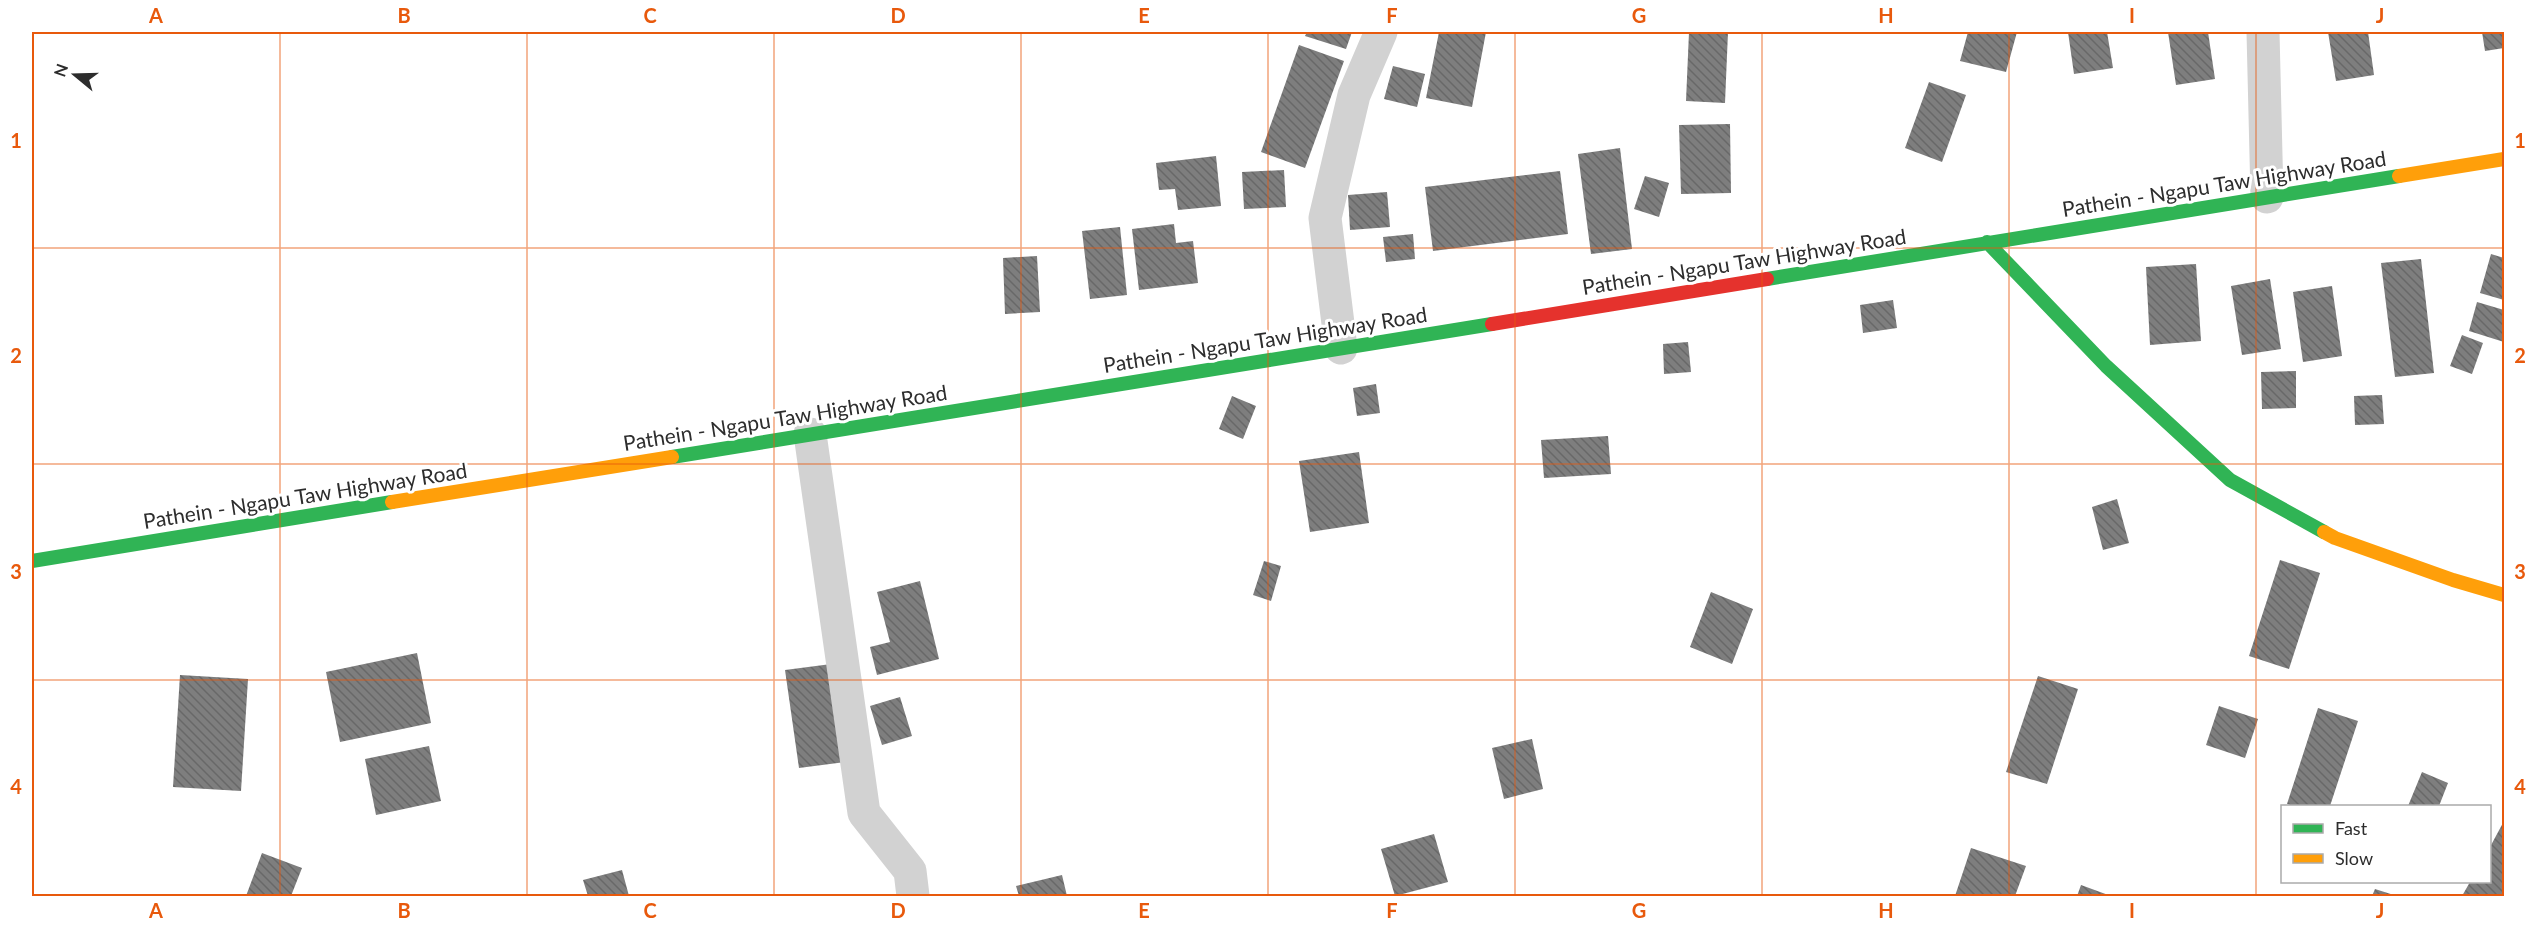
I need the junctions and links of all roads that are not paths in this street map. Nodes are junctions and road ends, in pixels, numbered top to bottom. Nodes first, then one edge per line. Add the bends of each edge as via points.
1 (1381, 32) edge
2 (2263, 32) edge
3 (2505, 159) edge
4 (2267, 197) junction
5 (1987, 242) junction
6 (1341, 348) junction
7 (810, 434) junction
8 (32, 561) edge
9 (2505, 595) edge
10 (913, 897) edge

1 - 6 street via 1354,95 1325,218
2 - 4 street
3 - 4 main road, Pathein - Ngapu Taw Highway Road
4 - 5 main road, Pathein - Ngapu Taw Highway Road
5 - 6 main road, Pathein - Ngapu Taw Highway Road
5 - 9 main road via 2106,366 2230,480 2336,538
6 - 7 main road, Pathein - Ngapu Taw Highway Road
7 - 8 main road, Pathein - Ngapu Taw Highway Road
7 - 10 street via 864,813 910,871

